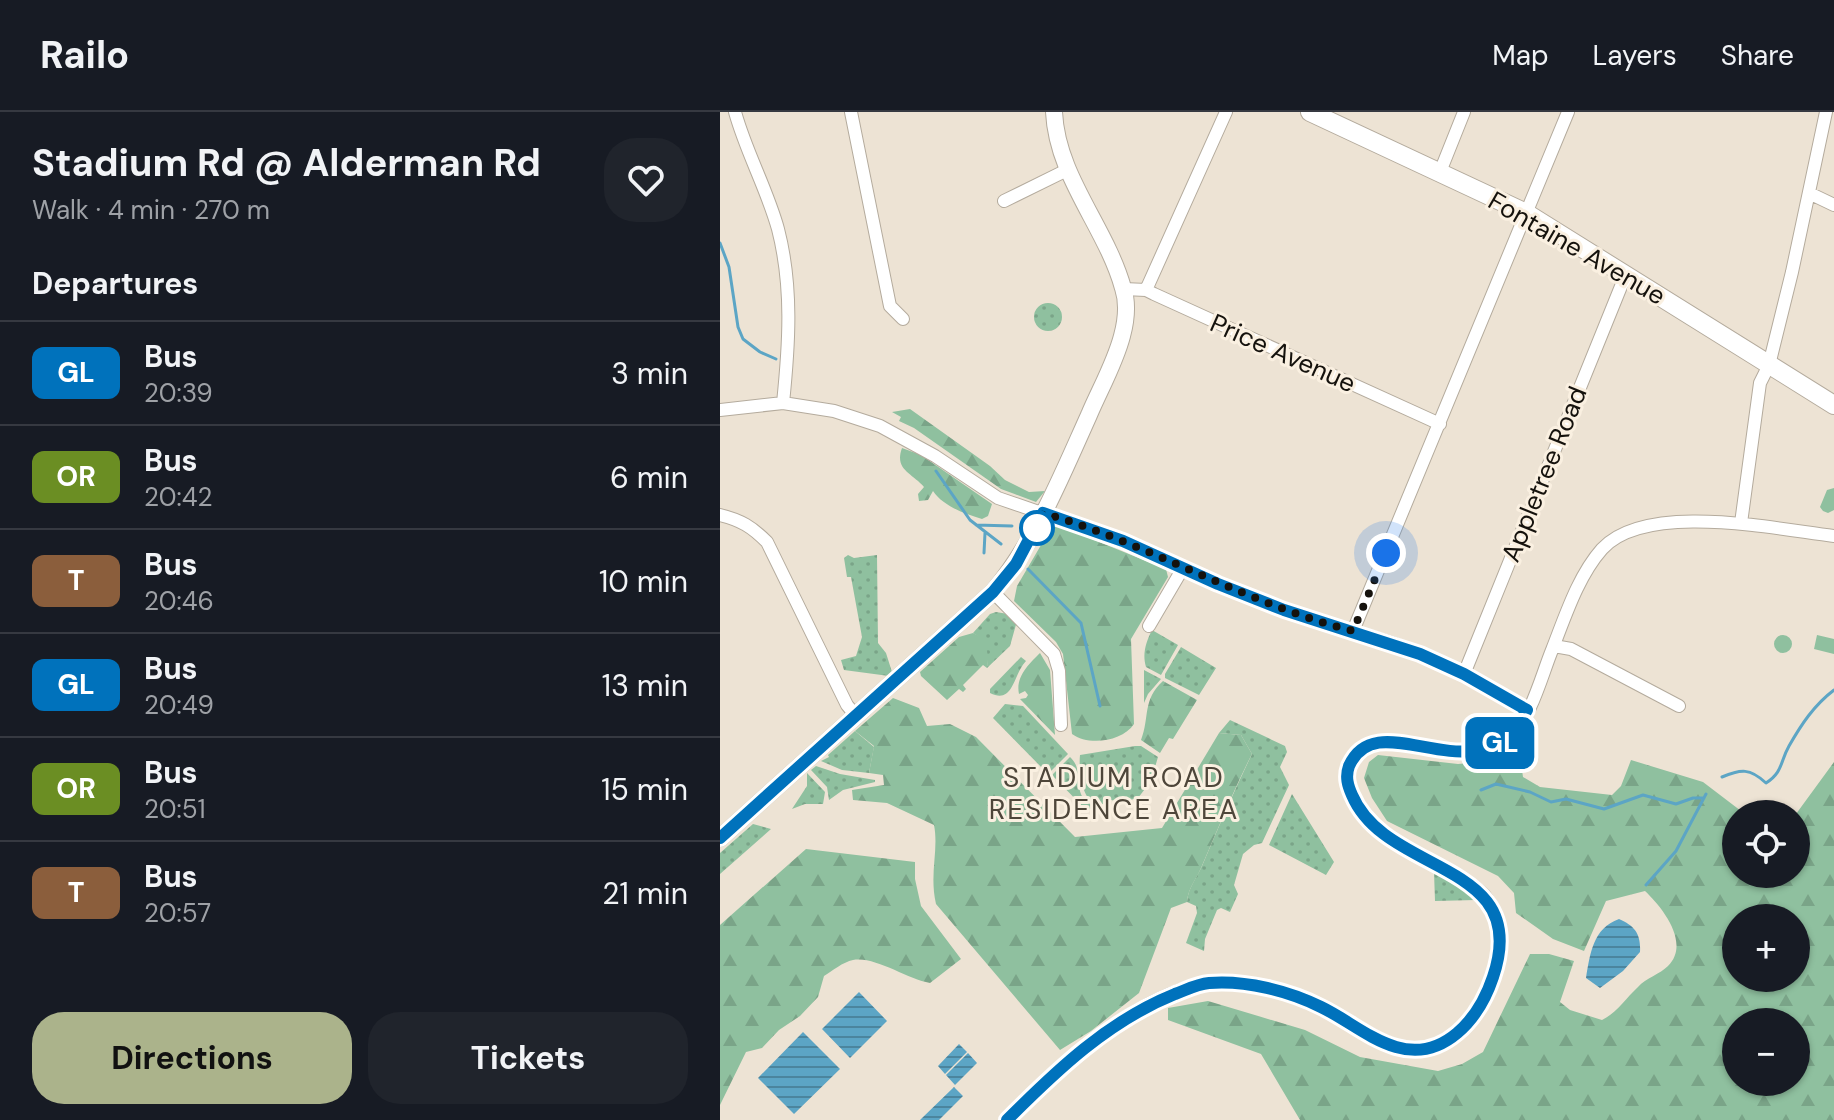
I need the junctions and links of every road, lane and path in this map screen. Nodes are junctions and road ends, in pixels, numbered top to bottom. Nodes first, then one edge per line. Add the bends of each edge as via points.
1 (735, 112) edge
2 (851, 112) edge
3 (1054, 112) edge
4 (1226, 112) edge
5 (1310, 112) edge
6 (1464, 112) edge
7 (1568, 112) edge
8 (1826, 112) edge
9 (1069, 169) junction
10 (1440, 172) junction
11 (1809, 193) junction
12 (1004, 201) dead end
13 (1834, 205) edge
14 (1526, 213) junction
15 (1626, 274) junction
16 (1124, 289) junction
17 (1146, 290) junction
18 (903, 319) dead end
19 (1769, 365) junction
20 (783, 403) junction
21 (1834, 405) edge
22 (720, 410) edge
23 (1440, 424) junction
24 (1043, 513) junction
25 (720, 515) edge
26 (1741, 523) junction
27 (1834, 536) edge
28 (1183, 568) junction
29 (993, 592) junction
30 (1149, 626) dead end
31 (1353, 631) junction
32 (1554, 646) junction
33 (1464, 674) junction
34 (1679, 706) dead end
35 (1527, 710) junction
36 (856, 716) junction
37 (1061, 725) dead end
38 (720, 838) edge
39 (1007, 1120) edge

1 - 20 street via 783,253 789,311
2 - 18 street via 890,306
3 - 9 main road
4 - 17 street
5 - 10 main road, Fontaine Avenue
6 - 10 street
7 - 14 street
8 - 11 street
9 - 12 street
9 - 16 main road
10 - 14 main road, Fontaine Avenue
11 - 13 street
11 - 19 street
14 - 15 main road, Fontaine Avenue
14 - 23 street
15 - 19 main road, Fontaine Avenue
15 - 33 street, Appletree Road
16 - 17 street, Price Avenue
16 - 24 main road via 1126,310 1118,350
17 - 23 street, Price Avenue
19 - 21 main road, Fontaine Avenue
19 - 26 street via 1760,383
20 - 22 street
20 - 24 street via 880,426 998,498
23 - 31 street
24 - 28 street
24 - 29 main road via 1016,564
25 - 36 street via 752,526 767,542
26 - 27 street
26 - 32 street via 1668,522 1604,546
28 - 30 street
28 - 31 street via 1279,608
29 - 36 main road
29 - 37 street via 1054,654
31 - 33 street
32 - 34 street via 1571,649
32 - 35 street
33 - 35 street
35 - 39 street via 1509,737 1485,749 1453,752 1385,742 1361,751 1347,774 1354,802 1378,830 1466,881 1493,909 1499,940 1493,979 1477,1011 1455,1037 1418,1050 1395,1047 1286,993 1235,984 1199,985 1148,1005 1080,1049
36 - 38 main road

